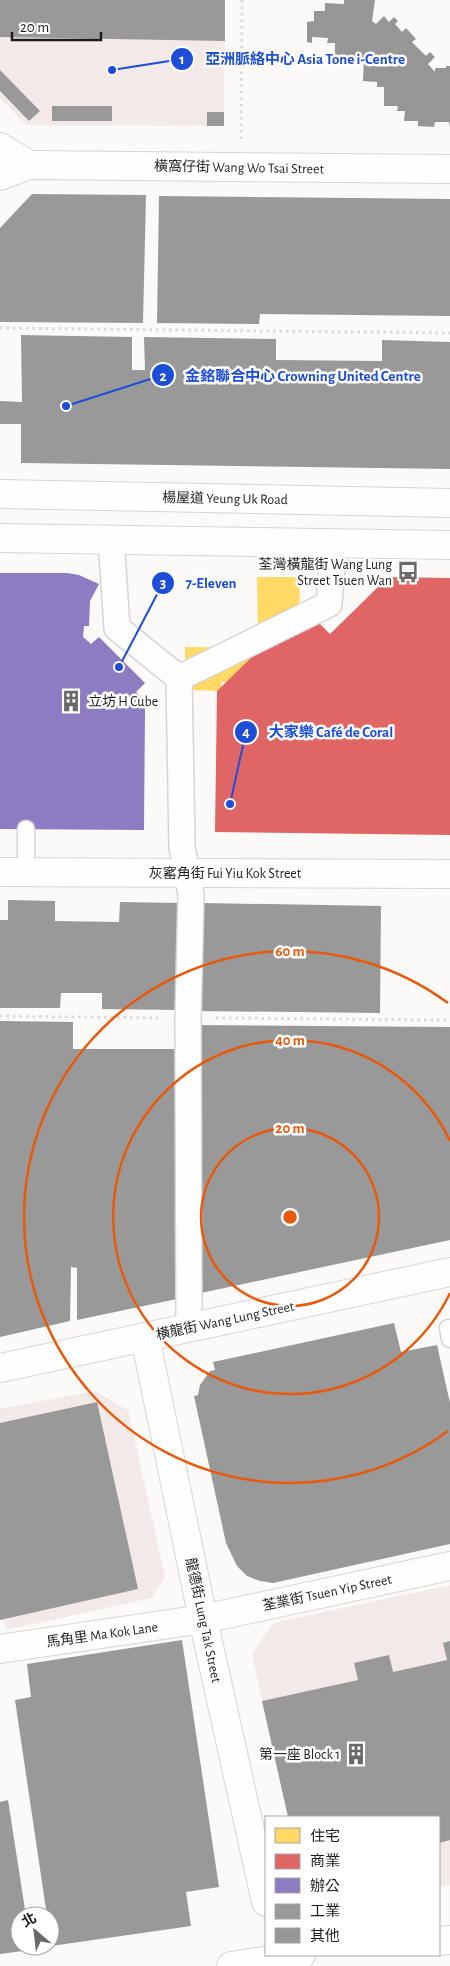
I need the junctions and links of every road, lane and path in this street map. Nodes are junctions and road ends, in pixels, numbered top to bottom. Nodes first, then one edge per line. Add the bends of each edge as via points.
1 (242, 0) edge
2 (241, 142) dead end
3 (0, 147) edge
4 (29, 165) junction
5 (450, 170) edge
6 (0, 176) edge
7 (0, 328) edge
8 (450, 333) edge
9 (0, 494) edge
10 (450, 503) edge
11 (0, 538) edge
12 (112, 540) junction
13 (334, 543) junction
14 (450, 545) edge
15 (179, 678) junction
16 (26, 829) dead end
17 (13, 872) edge
18 (188, 873) junction
19 (450, 874) edge
20 (0, 1016) edge
21 (188, 1018) junction
22 (450, 1020) edge
23 (450, 1272) edge
24 (189, 1327) junction
25 (145, 1337) junction
26 (0, 1368) edge
27 (450, 1566) edge
28 (203, 1619) junction
29 (0, 1649) edge
30 (265, 1898) edge
31 (295, 1956) edge
32 (231, 1966) edge

1 - 2 path
3 - 4 street
4 - 5 street, 橫窩仔街 Wang Wo Tsai Street
4 - 6 street
7 - 8 path
9 - 10 street, 楊屋道 Yeung Uk Road
11 - 12 street
12 - 13 street
12 - 15 street via 117,628
13 - 14 street
13 - 15 street via 330,604
15 - 18 street via 182,847
16 - 17 lane
17 - 18 street, 灰窰角街 Fui Yiu Kok Street
18 - 19 street, 灰窰角街 Fui Yiu Kok Street
18 - 21 street via 191,895
20 - 21 path
21 - 22 path
21 - 24 street
23 - 24 street, 橫龍街 Wang Lung Street
24 - 25 street, 橫龍街 Wang Lung Street
25 - 26 street, 橫龍街 Wang Lung Street
25 - 28 street, 龍德街 Lung Tak Street
27 - 28 street, 荃業街 Tsuen Yip Street
28 - 29 street, 馬角里 Ma Kok Lane
28 - 30 street, 龍德街 Lung Tak Street
31 - 32 street

